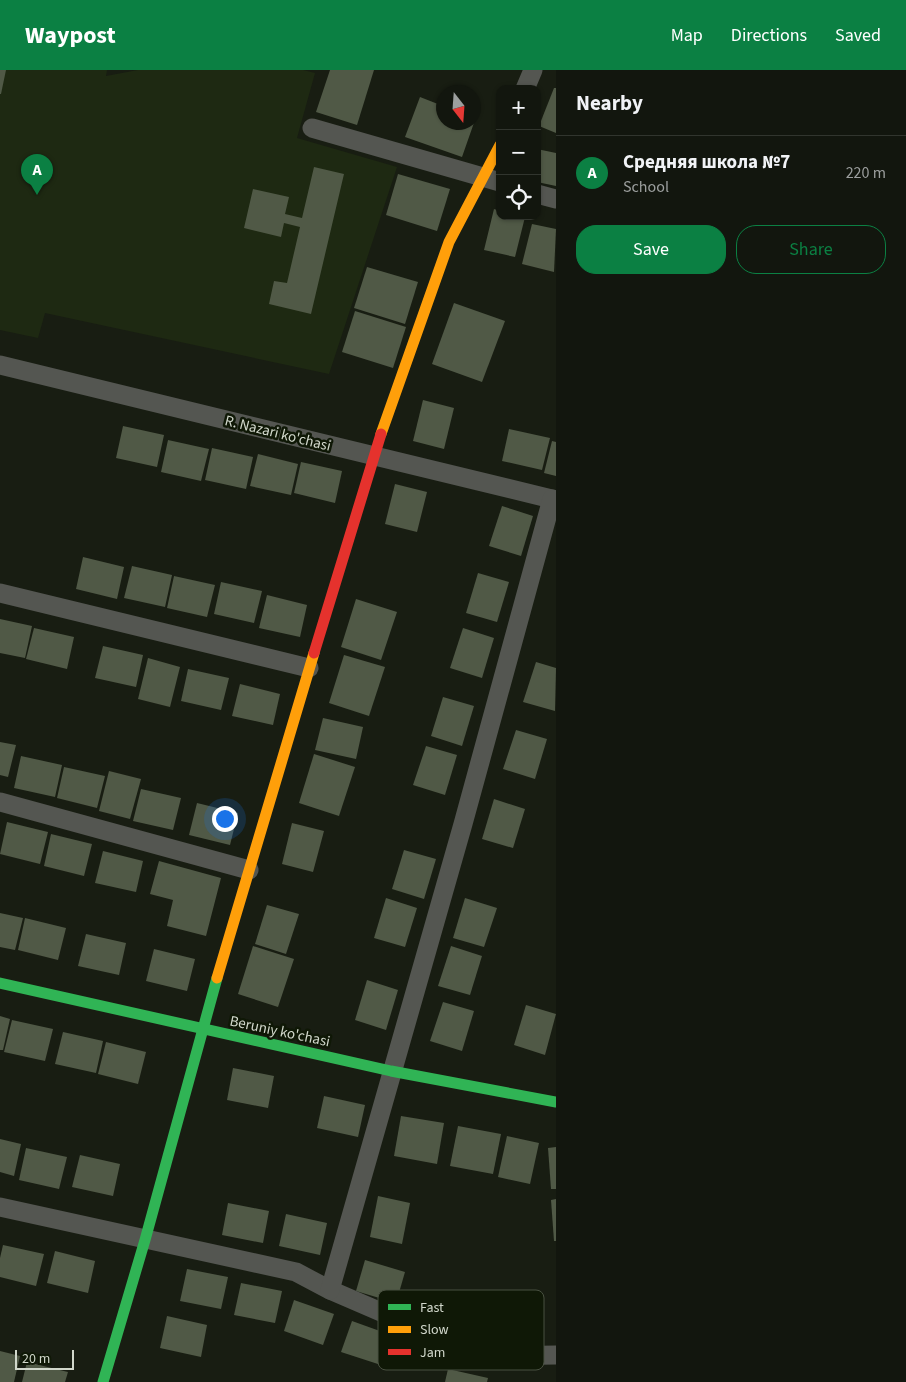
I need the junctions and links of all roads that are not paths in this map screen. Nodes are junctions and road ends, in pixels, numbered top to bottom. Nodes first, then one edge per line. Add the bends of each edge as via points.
1 (533, 70) edge
2 (527, 85) edge
3 (312, 128) dead end
4 (496, 162) edge
5 (492, 180) edge
6 (541, 195) edge
7 (556, 199) edge
8 (0, 365) edge
9 (373, 456) junction
10 (554, 499) edge
11 (0, 593) edge
12 (309, 668) junction
13 (0, 802) edge
14 (249, 870) junction
15 (0, 983) edge
16 (201, 1030) junction
17 (391, 1071) junction
18 (556, 1102) edge
19 (0, 1207) edge
20 (145, 1240) junction
21 (330, 1290) junction
22 (378, 1311) edge
23 (103, 1382) edge

1 - 2 street
3 - 5 street
4 - 5 street
5 - 9 street via 449,242
6 - 7 street
8 - 9 street, R. Nazari ko'chasi
9 - 10 street, R. Nazari ko'chasi
9 - 12 street
10 - 17 street
11 - 12 street
12 - 14 street
13 - 14 street
14 - 16 street
15 - 16 street, Beruniy ko'chasi
16 - 17 street, Beruniy ko'chasi
16 - 20 street
17 - 18 street, Beruniy ko'chasi
17 - 21 street
19 - 20 street
20 - 21 street via 296,1272
20 - 23 street
21 - 22 street

